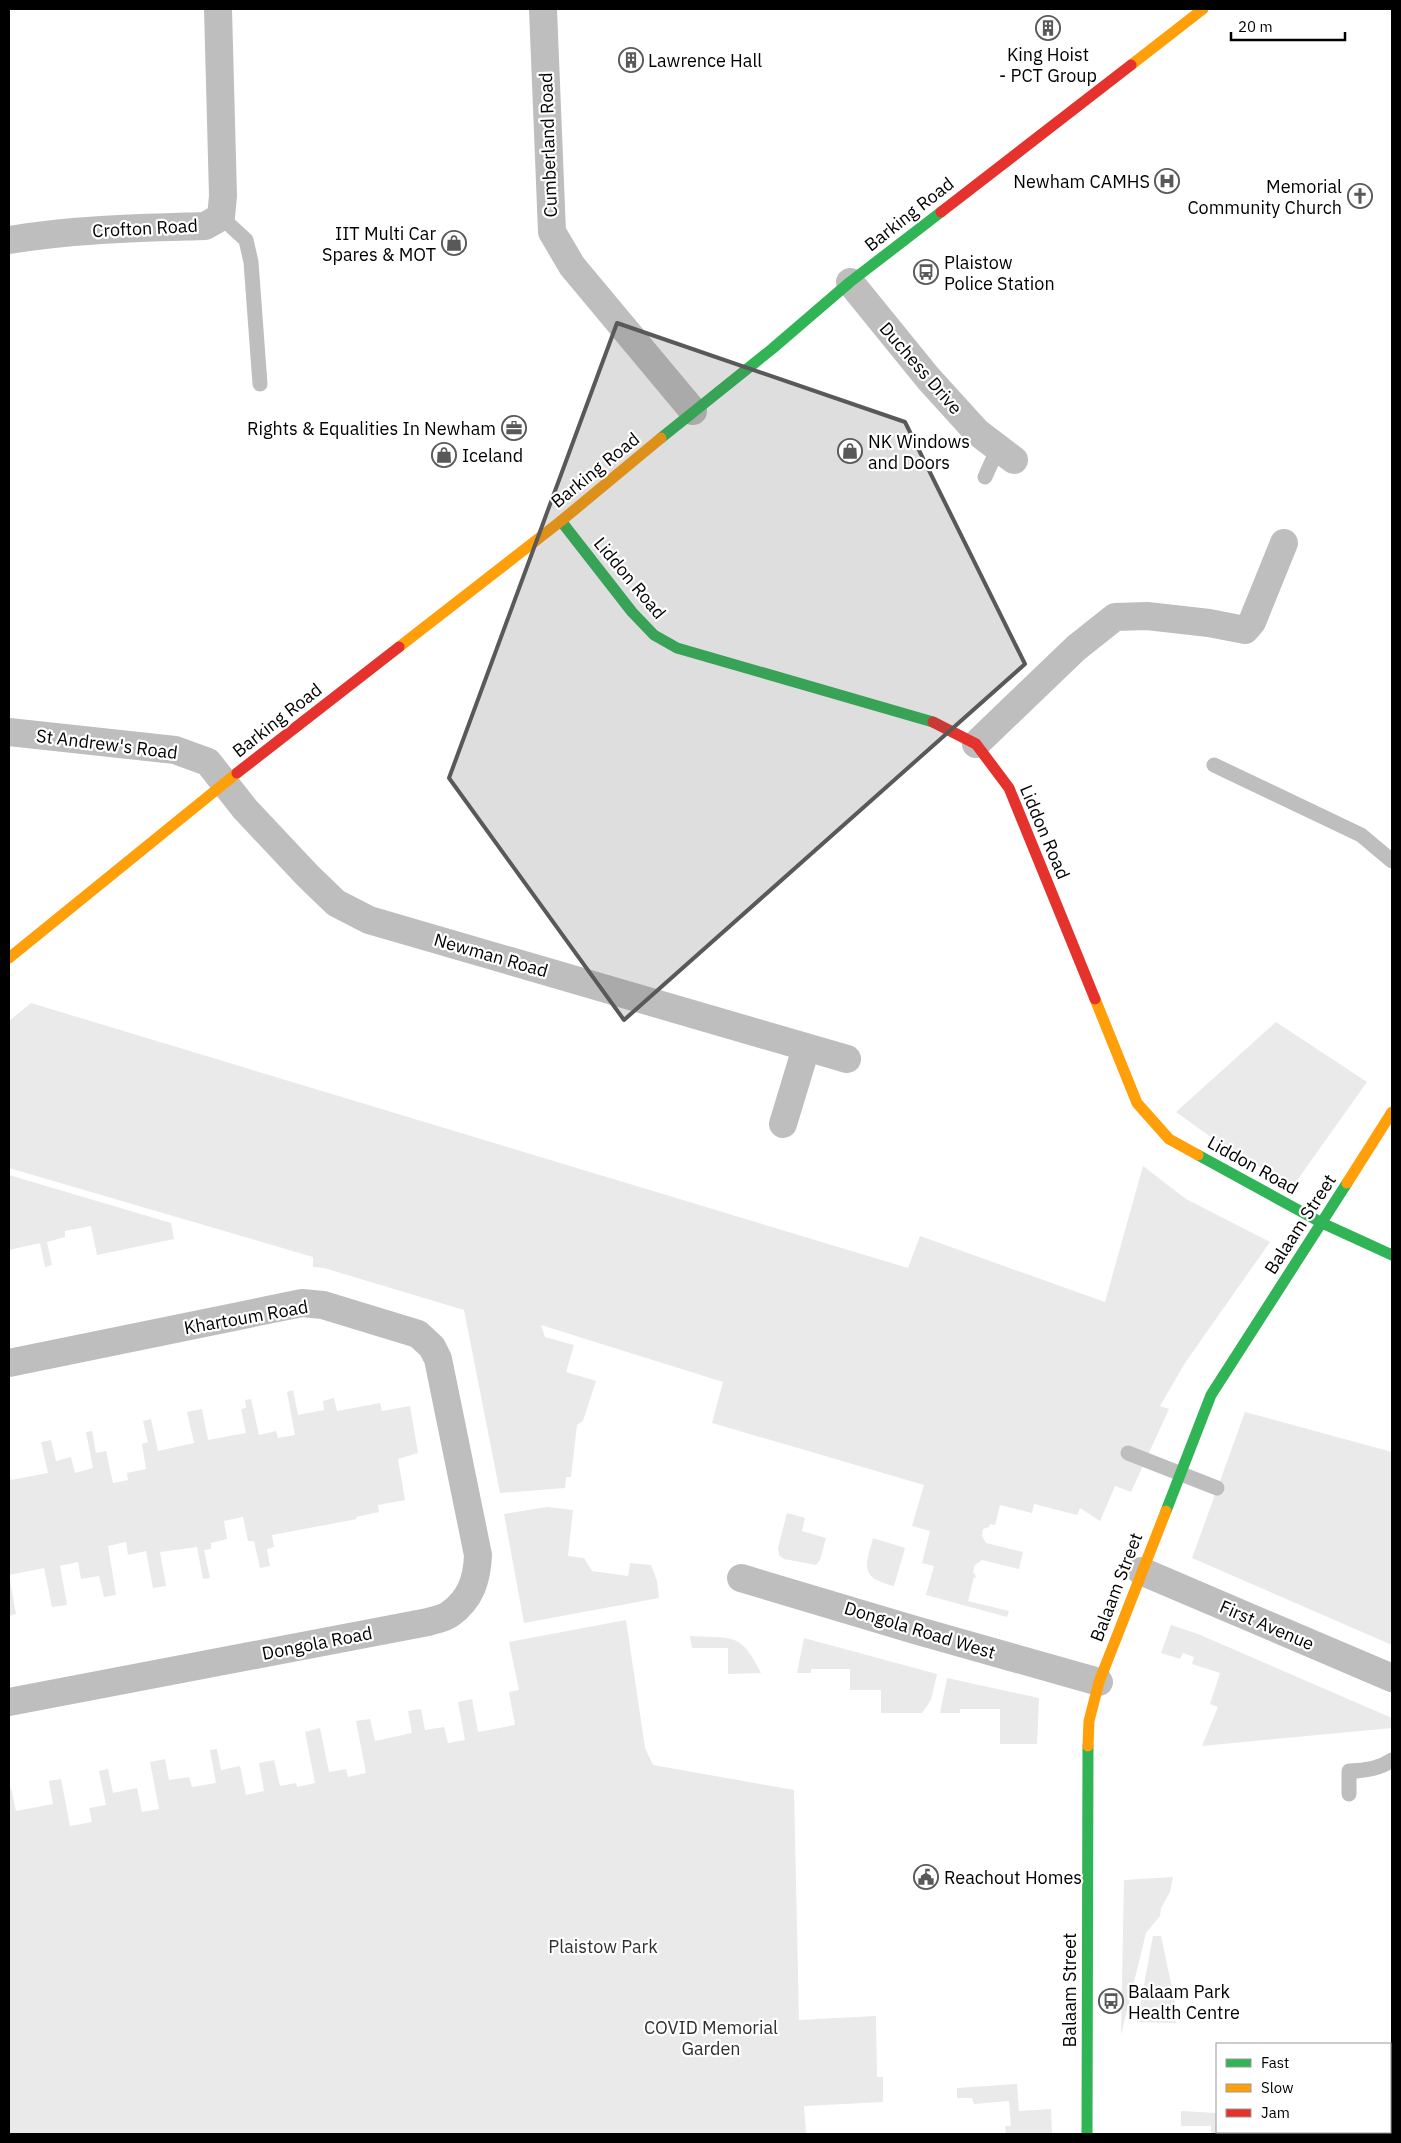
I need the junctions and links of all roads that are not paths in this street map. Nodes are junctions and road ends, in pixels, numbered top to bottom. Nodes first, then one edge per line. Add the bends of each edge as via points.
1 (218, 9) edge
2 (543, 9) edge
3 (1203, 9) edge
4 (221, 217) junction
5 (9, 240) edge
6 (850, 282) junction
7 (260, 384) dead end
8 (693, 411) junction
9 (1006, 454) joint
10 (985, 477) dead end
11 (561, 521) junction
12 (1284, 544) dead end
13 (9, 732) edge
14 (976, 744) junction
15 (1214, 765) dead end
16 (224, 783) junction
17 (1392, 861) edge
18 (9, 958) edge
19 (806, 1048) junction
20 (847, 1059) dead end
21 (1392, 1112) edge
22 (783, 1124) dead end
23 (1322, 1223) junction
24 (1392, 1255) edge
25 (9, 1363) edge
26 (457, 1448) joint
27 (1128, 1453) dead end
28 (1179, 1474) junction
29 (1217, 1488) dead end
30 (1141, 1571) junction
31 (742, 1578) dead end
32 (1392, 1678) edge
33 (1099, 1682) junction
34 (9, 1702) edge
35 (1392, 1760) edge
36 (1349, 1794) dead end
37 (1087, 2134) edge

1 - 4 street, Crofton Road via 224,196
2 - 8 street, Cumberland Road via 552,232 572,266
3 - 6 main road, Barking Road
4 - 5 street, Crofton Road via 206,226 47,233
4 - 7 lane via 246,240 251,262
6 - 8 main road, Barking Road
6 - 9 street, Duchess Drive via 928,378 977,432
8 - 11 main road, Barking Road
9 - 10 lane, Duchess Drive
11 - 14 main road, Liddon Road via 632,612 654,635 677,648 940,724
11 - 16 main road, Barking Road
12 - 14 street via 1252,622 1245,630 1147,616 1115,617 1076,648
13 - 16 street, St Andrew's Road via 175,750 208,762
14 - 23 main road, Liddon Road via 1009,788 1137,1103 1169,1139
15 - 17 lane via 1361,835
16 - 18 main road, Barking Road
16 - 19 street, Newman Road via 278,846 336,903 369,920
19 - 20 street, Newman Road
19 - 22 street
21 - 23 main road, Balaam Street
23 - 24 main road, Liddon Road
23 - 28 main road, Balaam Street via 1211,1395
25 - 26 street, Khartoum Road via 302,1303 323,1305 418,1334 432,1347 438,1359
26 - 34 street, Dongola Road via 478,1555 477,1576 470,1593 450,1614 428,1622
27 - 28 lane
28 - 29 lane
28 - 30 main road, Balaam Street
30 - 32 street, First Avenue
30 - 33 main road, Balaam Street
31 - 33 street, Dongola Road West
33 - 37 main road, Balaam Street via 1091,1708 1087,1764
35 - 36 lane via 1385,1765 1349,1771

